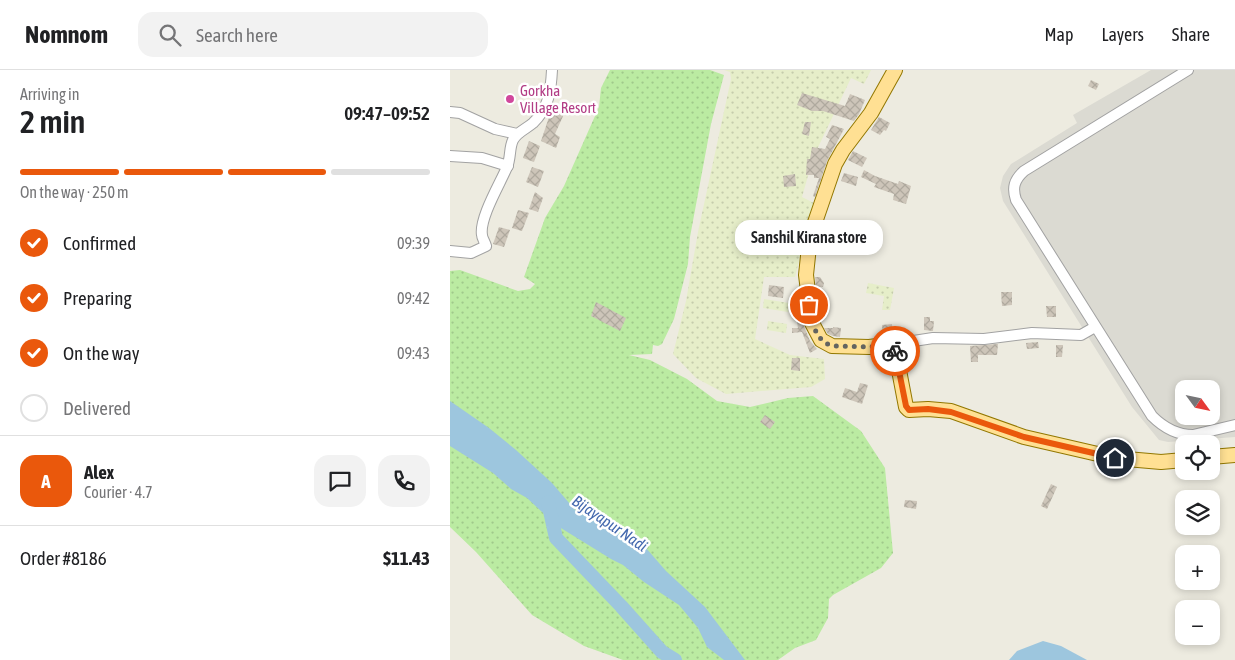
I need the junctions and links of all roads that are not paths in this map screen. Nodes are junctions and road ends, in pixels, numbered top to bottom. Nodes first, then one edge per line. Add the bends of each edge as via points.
1 (552, 70) edge
2 (895, 70) edge
3 (1188, 70) edge
4 (450, 112) edge
5 (517, 134) junction
6 (450, 156) edge
7 (508, 166) junction
8 (450, 251) edge
9 (1095, 327) junction
10 (894, 344) junction
11 (1235, 425) edge
12 (1235, 455) edge
13 (1220, 456) edge
14 (1175, 461) edge

1 - 5 street via 545,108
2 - 10 main road via 871,113 835,164 810,237 806,276 812,323 821,340 832,346
3 - 9 street via 1024,171 1014,182 1016,200
4 - 5 street
5 - 7 street via 512,141
6 - 7 street via 482,158
7 - 8 street via 485,217 481,234 486,246 471,253
9 - 10 street via 1081,335 933,338
9 - 11 street via 1159,423 1187,435
10 - 14 main road via 909,410 951,412 1024,437 1115,458
12 - 13 main road

